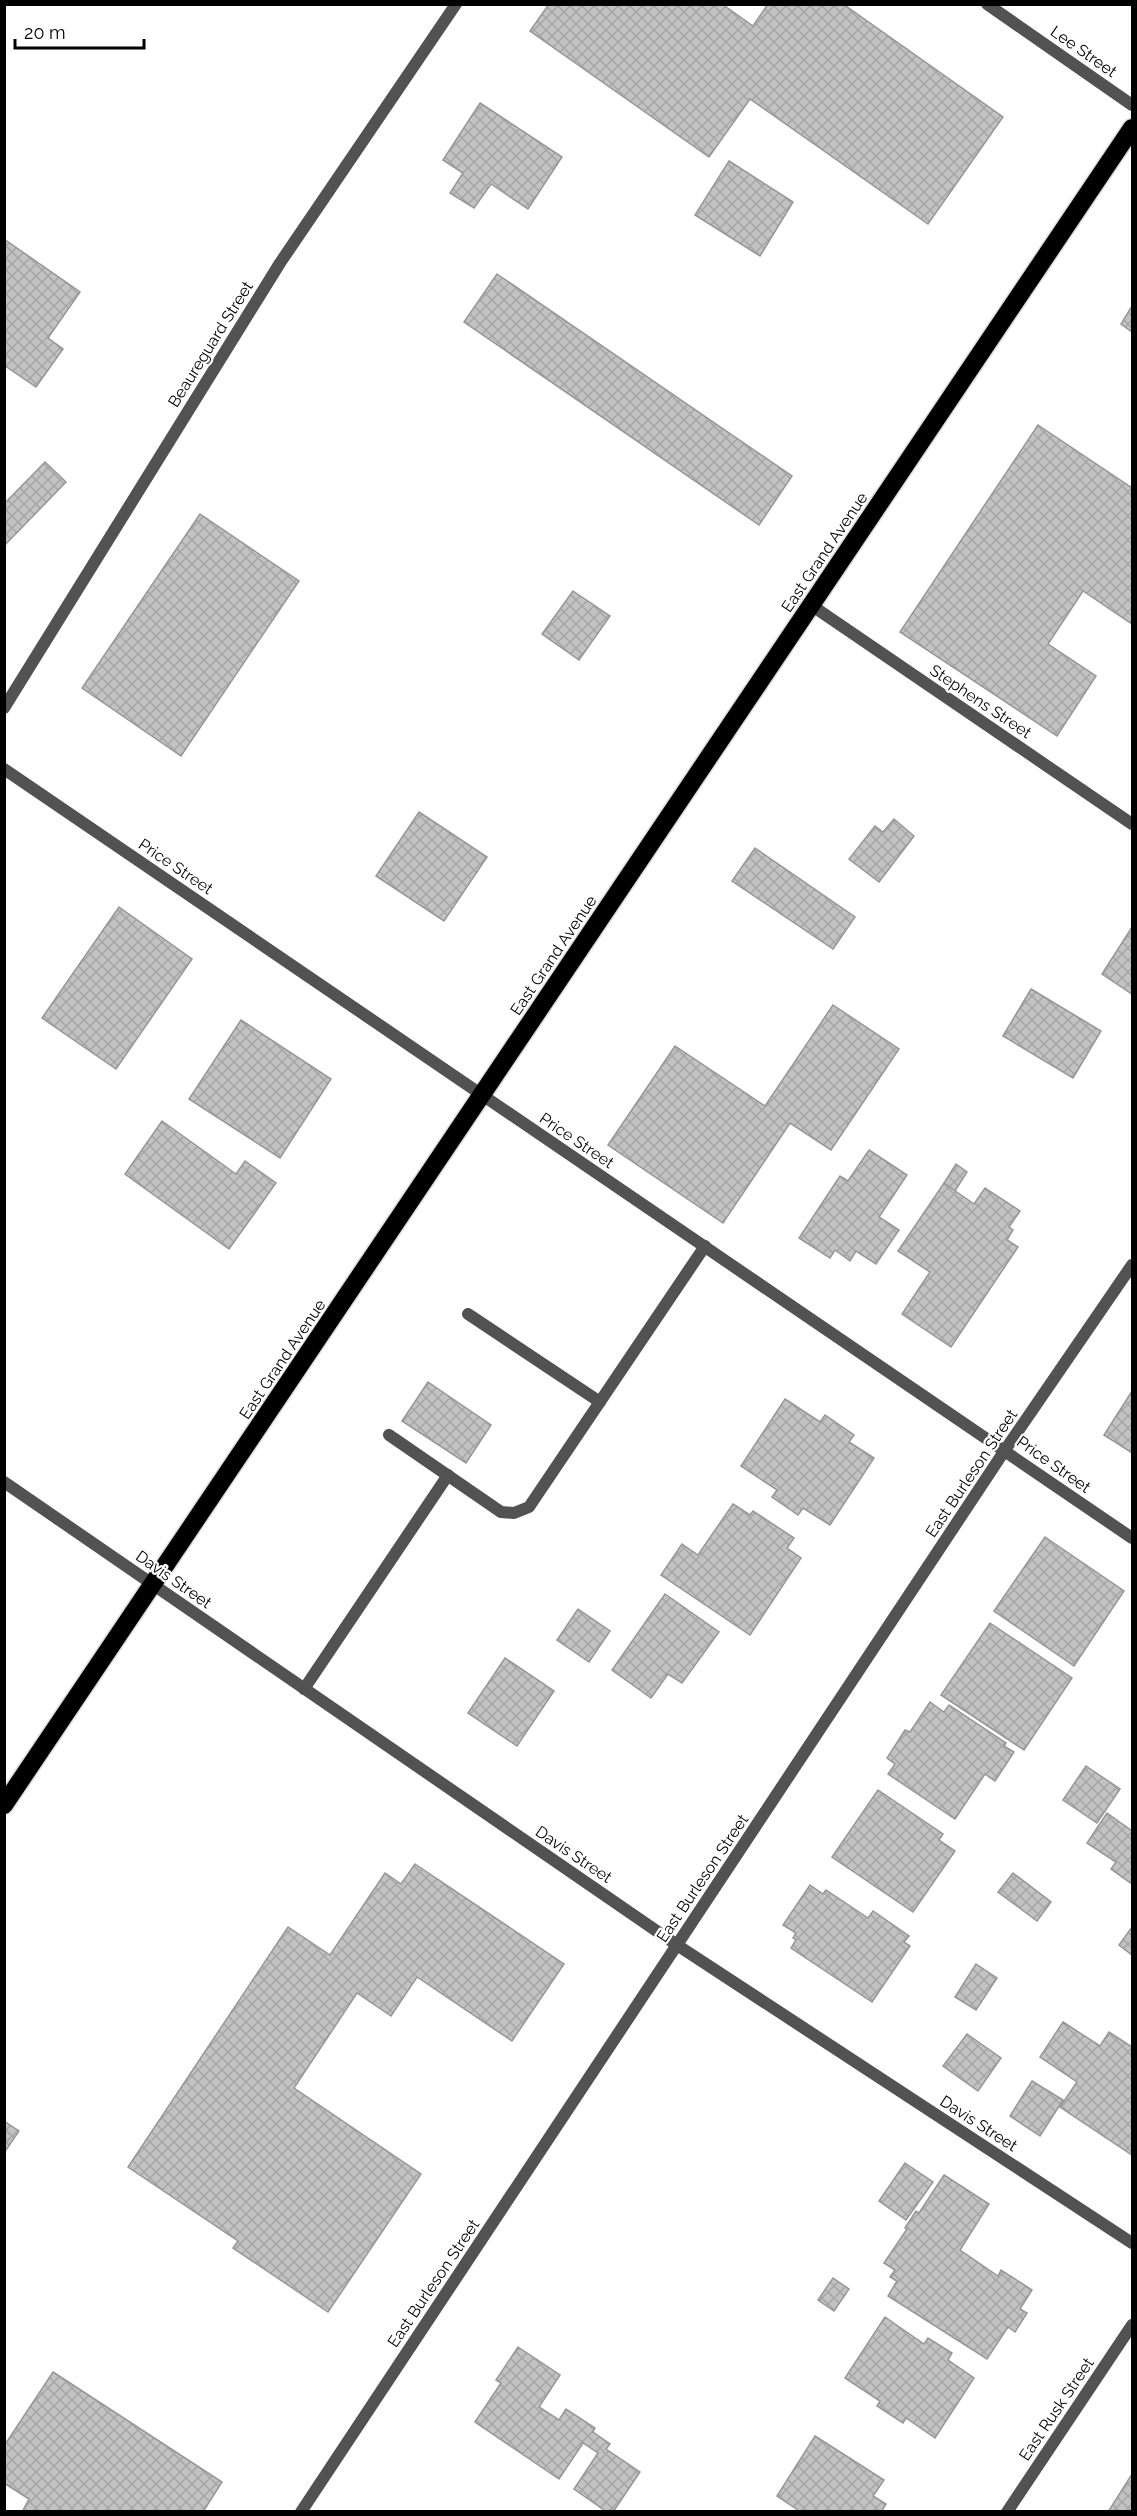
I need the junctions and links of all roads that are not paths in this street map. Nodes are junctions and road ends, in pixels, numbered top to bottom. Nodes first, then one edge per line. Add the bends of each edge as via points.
1 (456, 4) edge
2 (987, 4) edge
3 (1132, 105) edge
4 (1132, 128) edge
5 (811, 605) junction
6 (4, 708) edge
7 (4, 769) edge
8 (1132, 824) edge
9 (482, 1096) junction
10 (705, 1246) junction
11 (1132, 1265) edge
12 (468, 1314) dead end
13 (600, 1401) junction
14 (389, 1435) dead end
15 (1005, 1450) junction
16 (448, 1475) junction
17 (4, 1482) edge
18 (1132, 1538) edge
19 (153, 1584) junction
20 (304, 1689) junction
21 (4, 1805) edge
22 (677, 1945) junction
23 (1132, 2243) edge
24 (1132, 2325) edge
25 (301, 2511) edge
26 (1007, 2511) edge

1 - 6 street, Beaureguard Street via 280,263
2 - 3 street, Lee Street
4 - 5 highway, East Grand Avenue
5 - 8 street, Stephens Street
5 - 9 highway, East Grand Avenue
7 - 9 street, Price Street
9 - 10 street, Price Street
9 - 19 highway, East Grand Avenue
10 - 13 street
10 - 15 street, Price Street
11 - 15 street, East Burleson Street
12 - 13 street
13 - 16 street via 529,1507 514,1513 501,1512
14 - 16 street
15 - 18 street, Price Street
15 - 22 street, East Burleson Street
16 - 20 street
17 - 19 street, Davis Street
19 - 20 street, Davis Street
19 - 21 highway, East Grand Avenue
20 - 22 street, Davis Street
22 - 23 street, Davis Street
22 - 25 street, East Burleson Street
24 - 26 street, East Rusk Street

